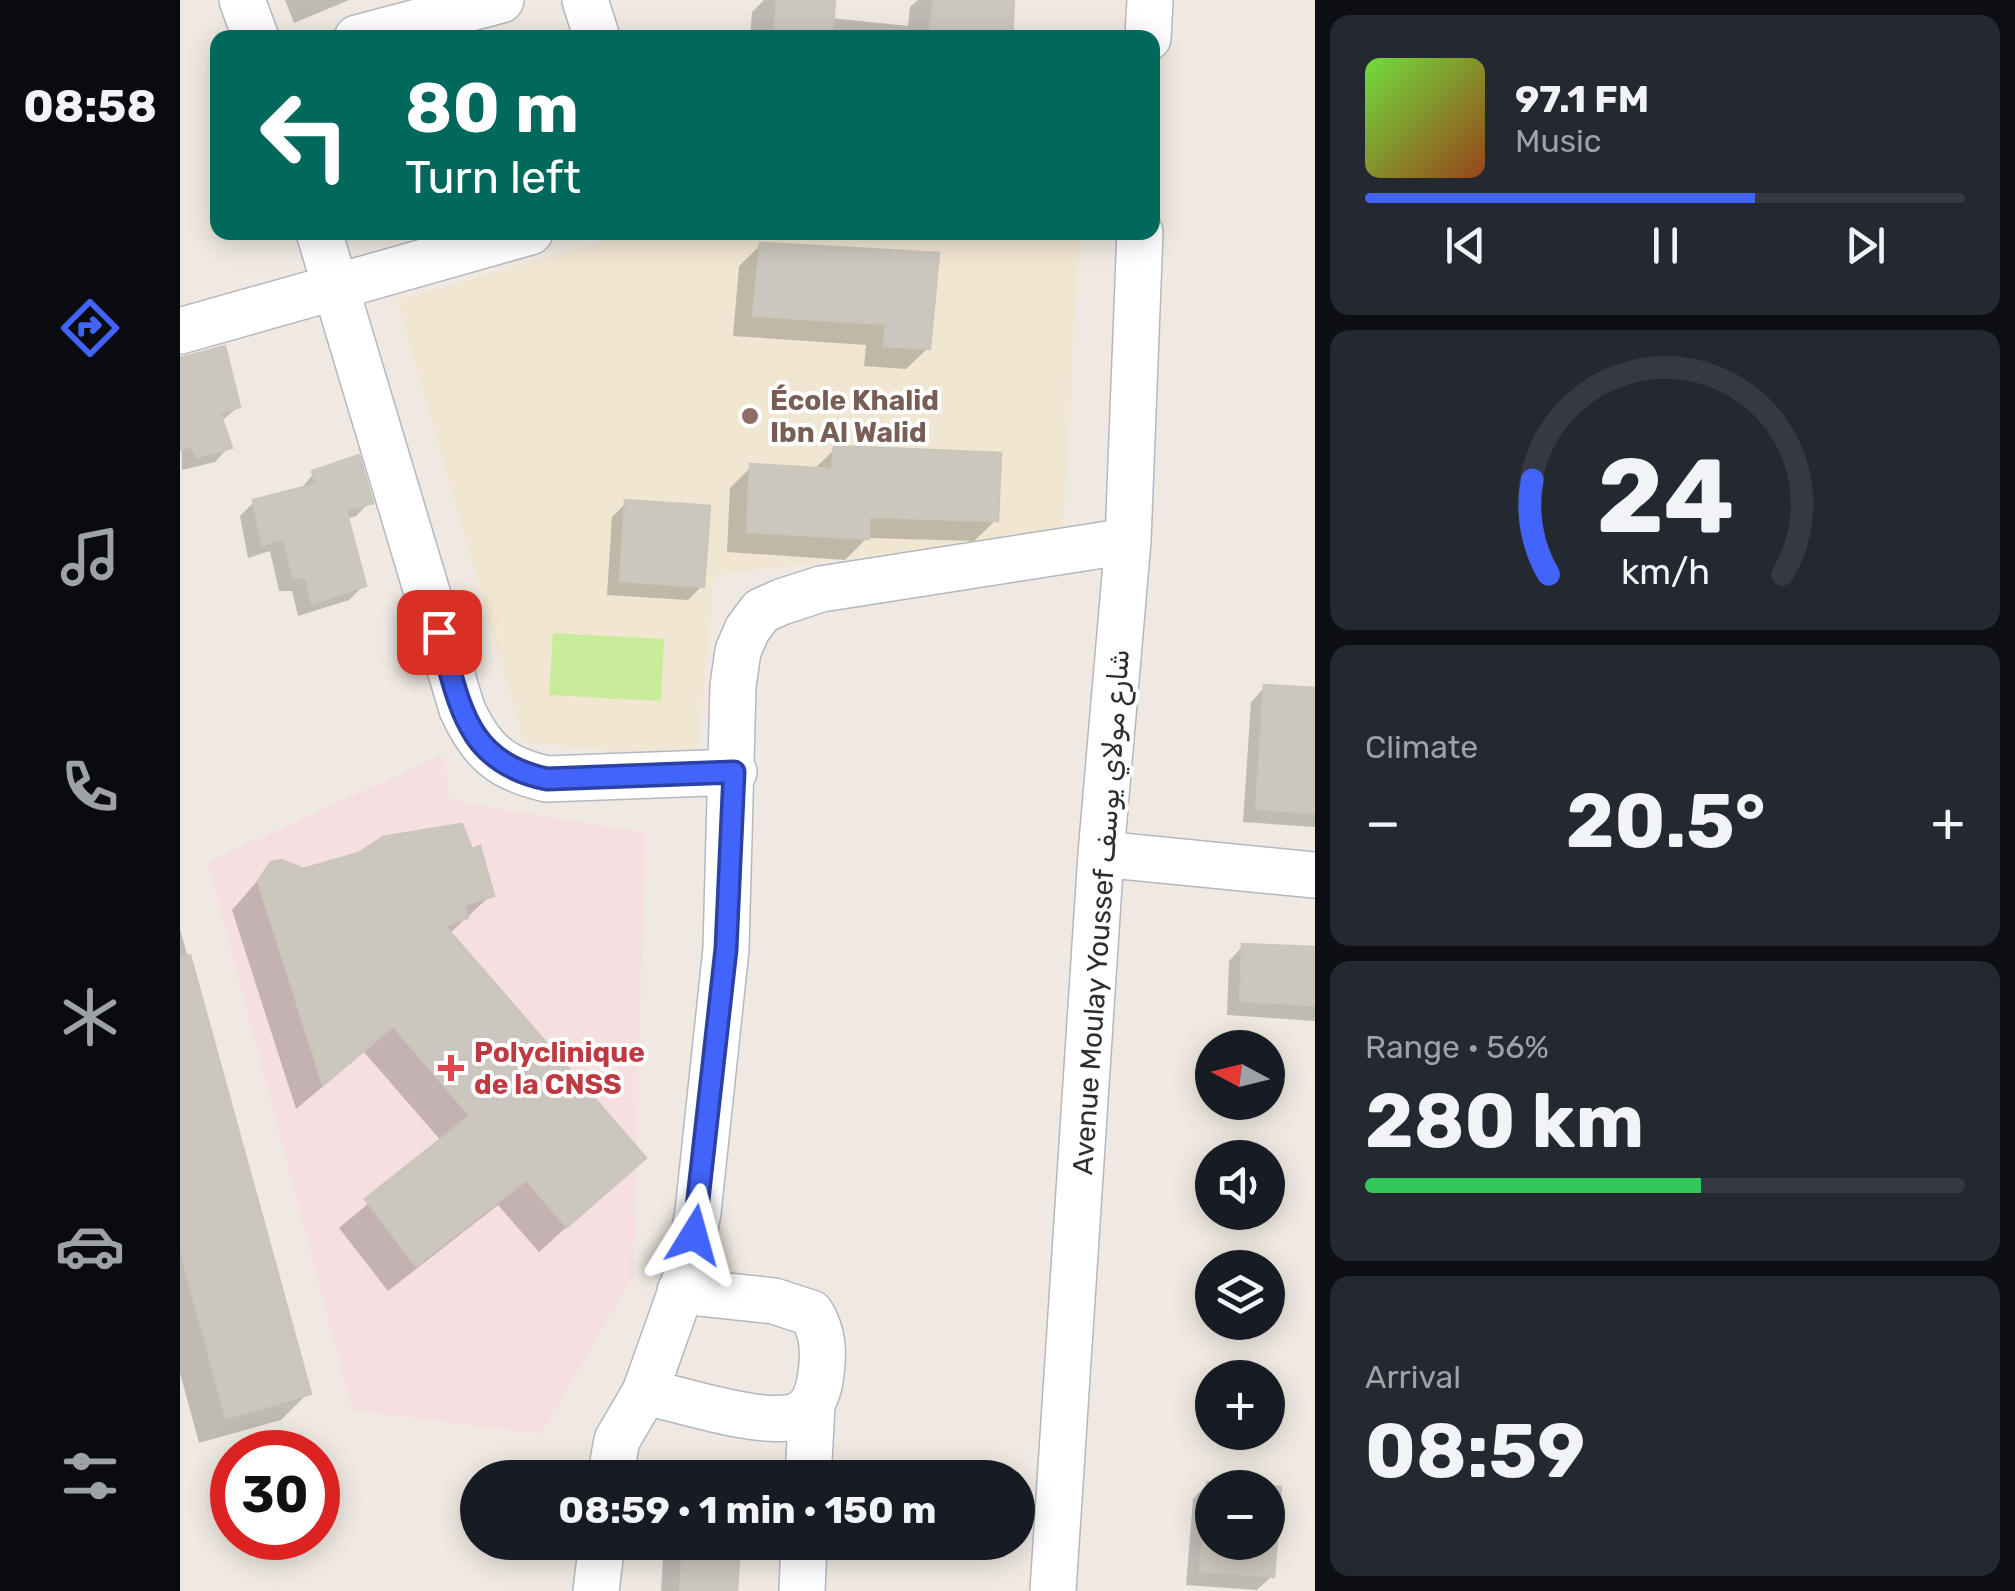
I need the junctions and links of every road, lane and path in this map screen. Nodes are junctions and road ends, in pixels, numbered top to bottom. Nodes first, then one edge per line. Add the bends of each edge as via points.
1 (242, 0) edge
2 (501, 0) edge
3 (584, 0) edge
4 (1150, 0) edge
5 (253, 30) edge
6 (387, 30) edge
7 (594, 30) edge
8 (1148, 30) edge
9 (322, 240) edge
10 (502, 240) edge
11 (1140, 240) edge
12 (337, 287) junction
13 (180, 332) edge
14 (1128, 541) junction
15 (734, 772) junction
16 (1101, 854) junction
17 (1315, 875) edge
18 (680, 1291) junction
19 (645, 1392) junction
20 (812, 1406) junction
21 (613, 1460) edge
22 (809, 1460) edge
23 (600, 1560) edge
24 (803, 1560) edge
25 (596, 1591) edge
26 (802, 1591) edge
27 (1053, 1591) edge

1 - 5 street
2 - 6 street
3 - 7 street
4 - 8 street
9 - 12 street
10 - 12 street
11 - 14 street, Avenue Moulay Youssef شارع مولاي يوسف
12 - 13 street
12 - 15 street via 462,709 484,750 519,773 547,779
14 - 15 street via 822,589 762,611 738,651
14 - 16 street, Avenue Moulay Youssef شارع مولاي يوسف
15 - 18 street via 726,949 698,1212
16 - 17 street
16 - 27 street, Avenue Moulay Youssef شارع مولاي يوسف
18 - 19 street
18 - 20 street via 774,1301 811,1313 822,1344
19 - 20 street via 758,1416 794,1417
19 - 21 street via 617,1440
20 - 22 street
23 - 25 street
24 - 26 street

